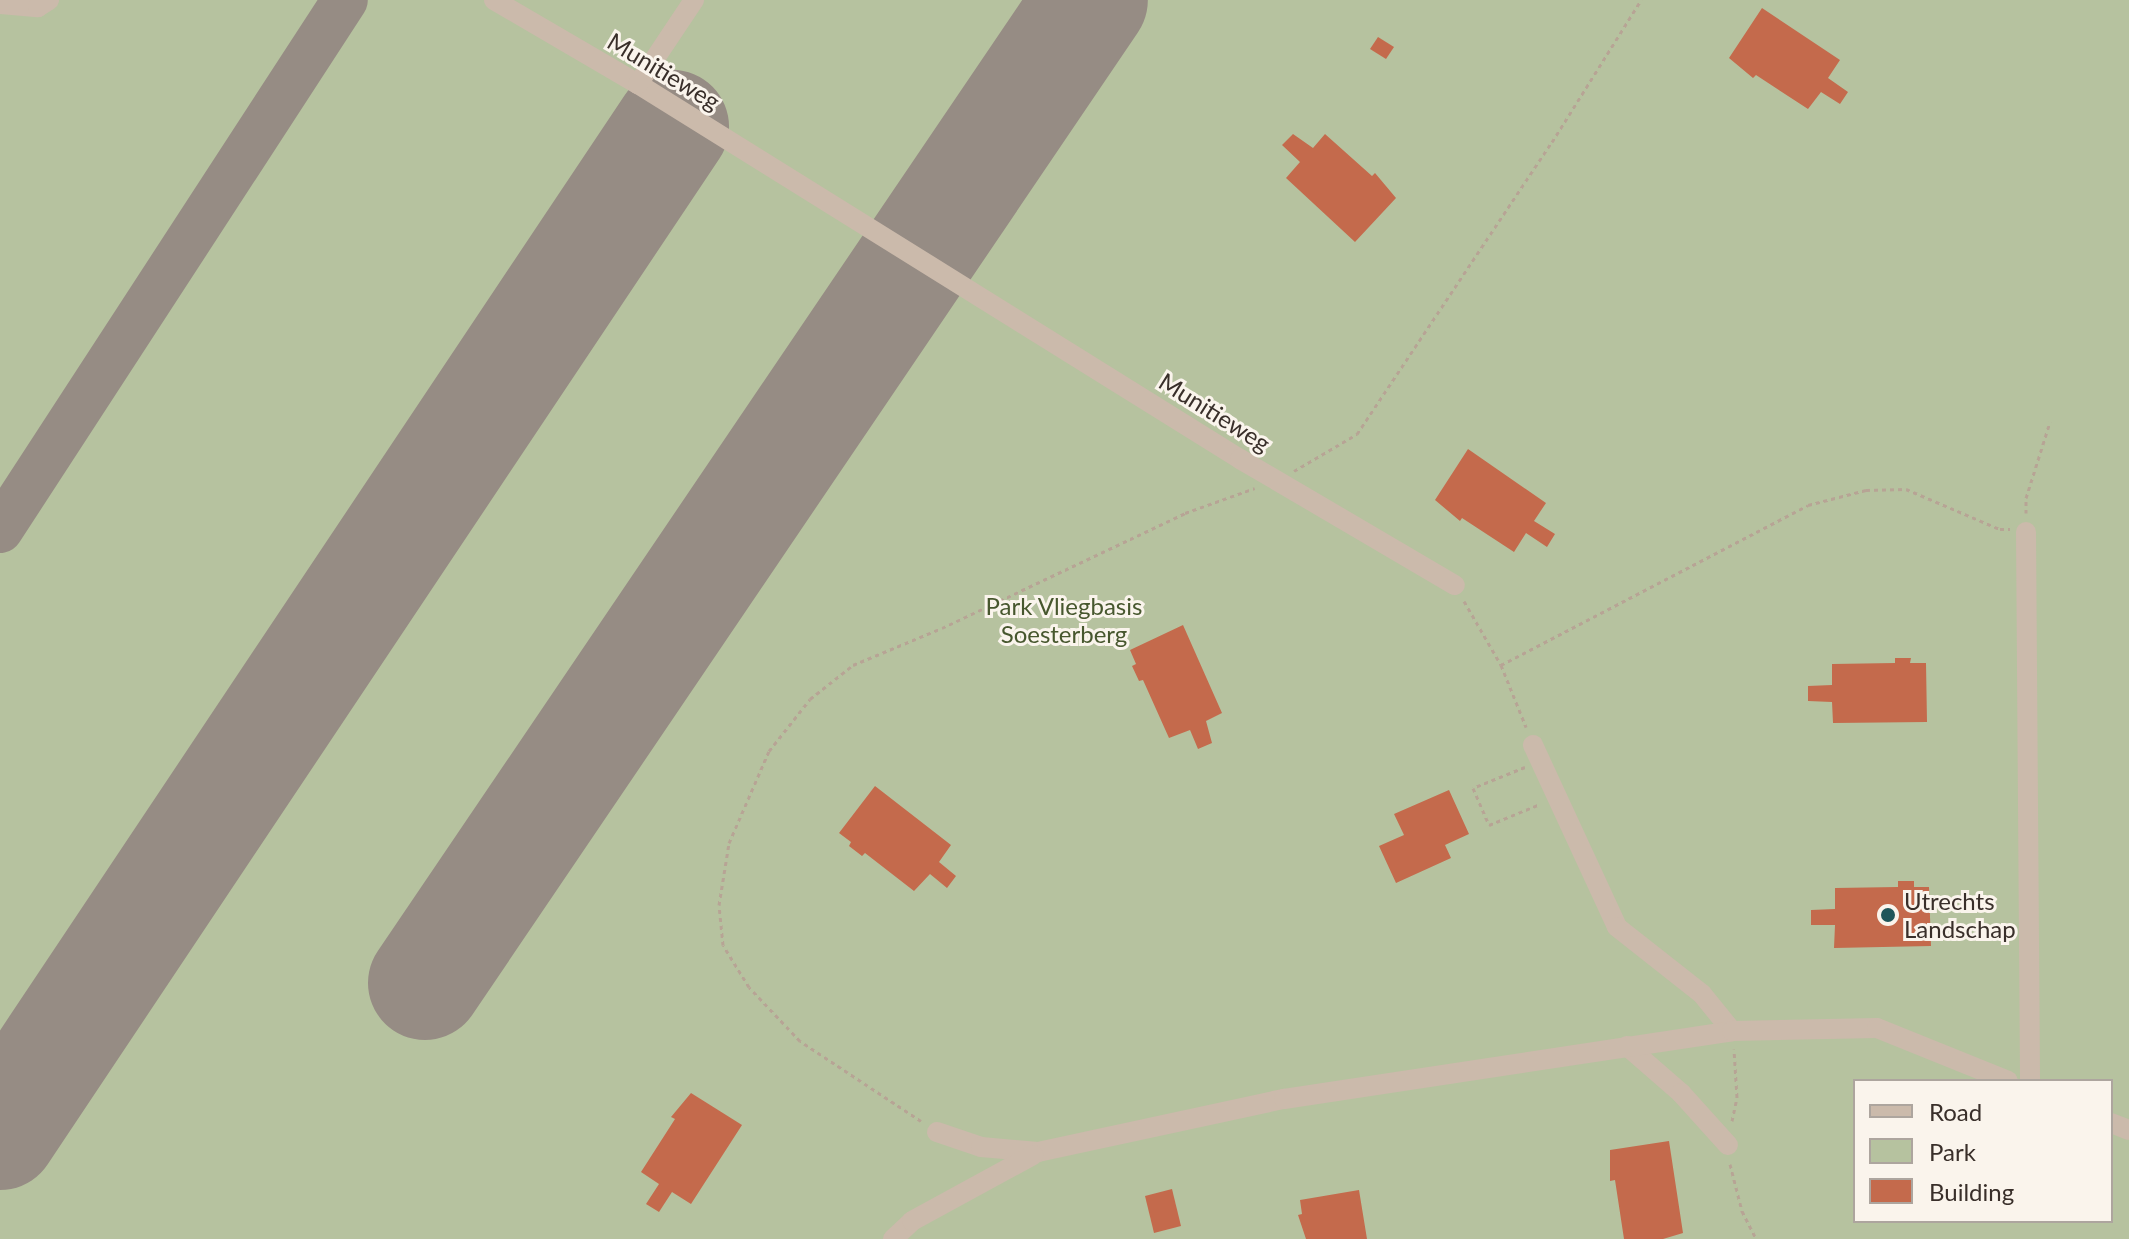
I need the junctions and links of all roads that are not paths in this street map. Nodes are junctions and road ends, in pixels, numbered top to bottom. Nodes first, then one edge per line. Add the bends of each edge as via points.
1 (49, 0) edge
2 (494, 0) edge
3 (694, 0) edge
4 (0, 4) edge
5 (638, 84) junction
6 (2026, 531) road end
7 (1455, 585) road end
8 (1536, 753) road end
9 (1732, 1031) junction
10 (1627, 1046) junction
11 (2003, 1079) edge
12 (2030, 1079) edge
13 (937, 1132) road end
14 (1728, 1145) dead end
15 (1038, 1152) junction
16 (893, 1239) edge

1 - 4 lane via 38,7
2 - 5 lane, Munitieweg
3 - 5 lane
5 - 7 lane, Munitieweg via 1277,481
6 - 12 lane
8 - 9 lane via 1617,927 1702,994
9 - 10 lane
9 - 11 lane via 1877,1028
10 - 14 lane via 1681,1093
10 - 15 lane via 1284,1099
13 - 15 lane via 981,1147
15 - 16 lane via 912,1221

